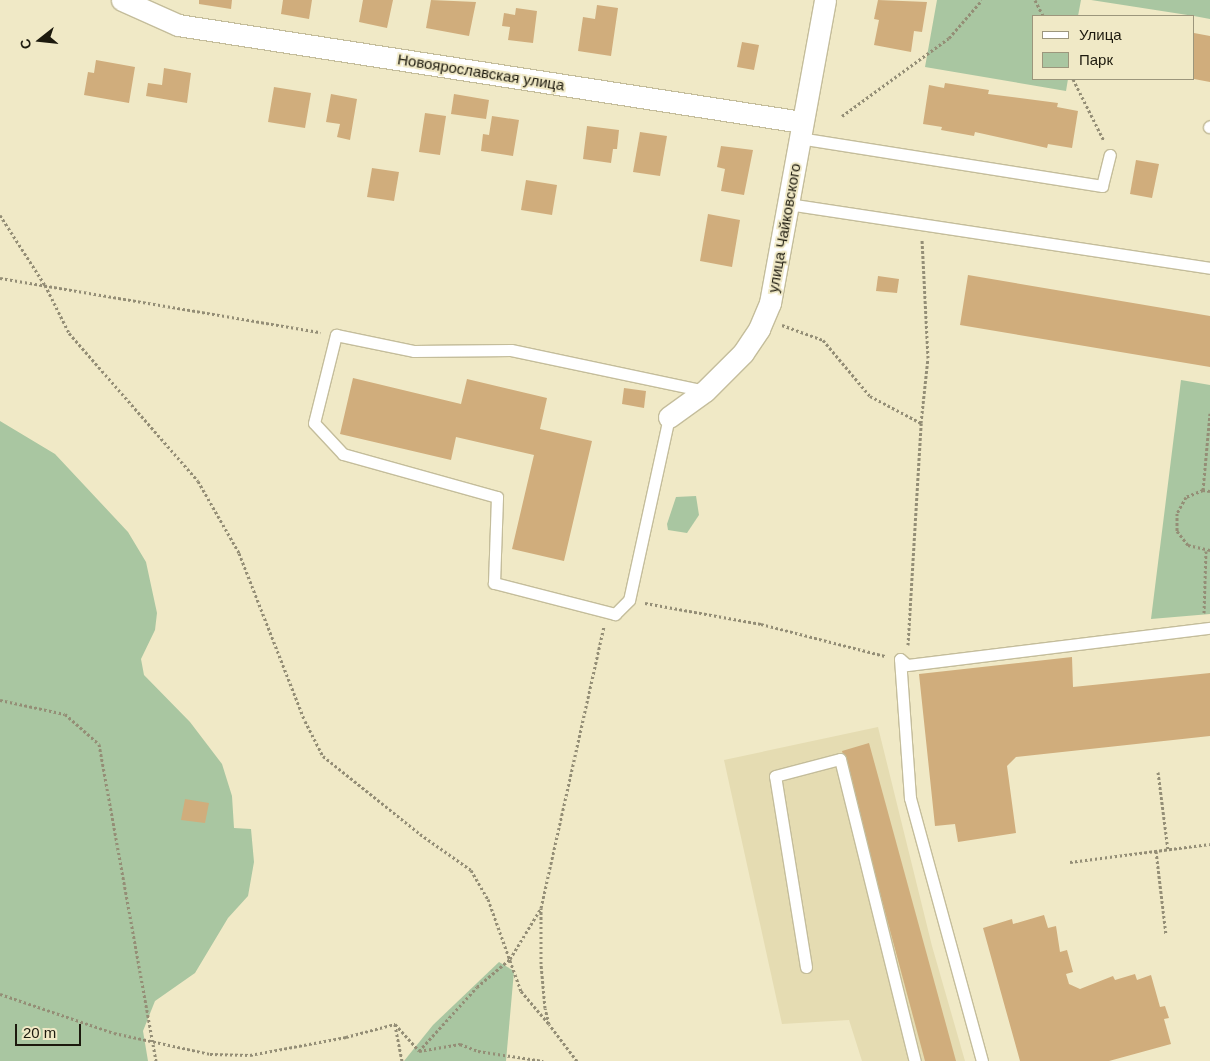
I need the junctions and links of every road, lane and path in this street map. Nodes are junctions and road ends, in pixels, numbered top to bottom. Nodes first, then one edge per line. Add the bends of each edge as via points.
1 (122, 0) edge
2 (825, 0) edge
3 (982, 0) edge
4 (1036, 0) edge
5 (1043, 15) edge
6 (1074, 80) edge
7 (842, 116) dead end
8 (800, 130) junction
9 (1110, 155) joint
10 (788, 204) junction
11 (0, 215) edge
12 (922, 225) junction
13 (1210, 268) edge
14 (0, 278) edge
15 (45, 285) junction
16 (764, 318) junction
17 (336, 335) junction
18 (705, 391) junction
19 (1210, 413) edge
20 (669, 417) joint
21 (921, 422) junction
22 (1203, 490) junction
23 (1210, 491) edge
24 (1208, 551) edge
25 (629, 600) junction
26 (607, 612) junction
27 (1207, 628) edge
28 (903, 662) junction
29 (0, 700) edge
30 (1158, 772) dead end
31 (1210, 844) edge
32 (1168, 850) junction
33 (1156, 851) junction
34 (1070, 862) dead end
35 (541, 908) junction
36 (1166, 935) dead end
37 (510, 959) junction
38 (806, 967) dead end
39 (0, 994) edge
40 (395, 1024) junction
41 (549, 1024) junction
42 (151, 1040) junction
43 (419, 1051) junction
44 (156, 1061) edge
45 (402, 1061) edge
46 (543, 1061) edge
47 (577, 1061) edge
48 (914, 1061) edge
49 (982, 1061) edge

1 - 8 street, Новоярославская улица via 178,25
2 - 8 street, улица Чайковского
3 - 7 path via 950,38
4 - 5 path
6 - 9 path
8 - 9 lane via 1102,186
8 - 10 street, улица Чайковского
10 - 12 lane
10 - 16 street, улица Чайковского via 778,268
11 - 15 path
12 - 13 lane
12 - 21 path via 928,358
14 - 15 path
15 - 17 path
15 - 37 path via 69,333 202,489 239,553 305,721 323,756 420,834 471,870 488,899
16 - 18 street, улица Чайковского via 743,353
16 - 21 path via 823,340 870,396
17 - 18 lane via 414,351 511,350
17 - 26 lane via 314,423 343,454 497,496 494,583
18 - 20 street, улица Чайковского
19 - 22 path
20 - 25 lane
21 - 28 path
22 - 23 path
22 - 24 path via 1186,497 1177,513 1177,531 1188,545
24 - 27 path
25 - 26 lane via 615,614
25 - 28 path via 762,624
26 - 35 path
27 - 28 lane
28 - 49 lane via 910,798
29 - 42 path via 65,714 99,744
30 - 32 path
31 - 32 path
32 - 33 path
33 - 34 path
33 - 36 path
35 - 37 path
35 - 41 path via 540,964
37 - 41 path via 521,991
37 - 43 path via 478,987
38 - 48 lane via 775,776 840,759
39 - 42 path via 114,1033
40 - 42 path via 250,1055 210,1054
40 - 43 path
40 - 45 path
41 - 47 path
42 - 44 path
43 - 46 path via 460,1044 487,1053

